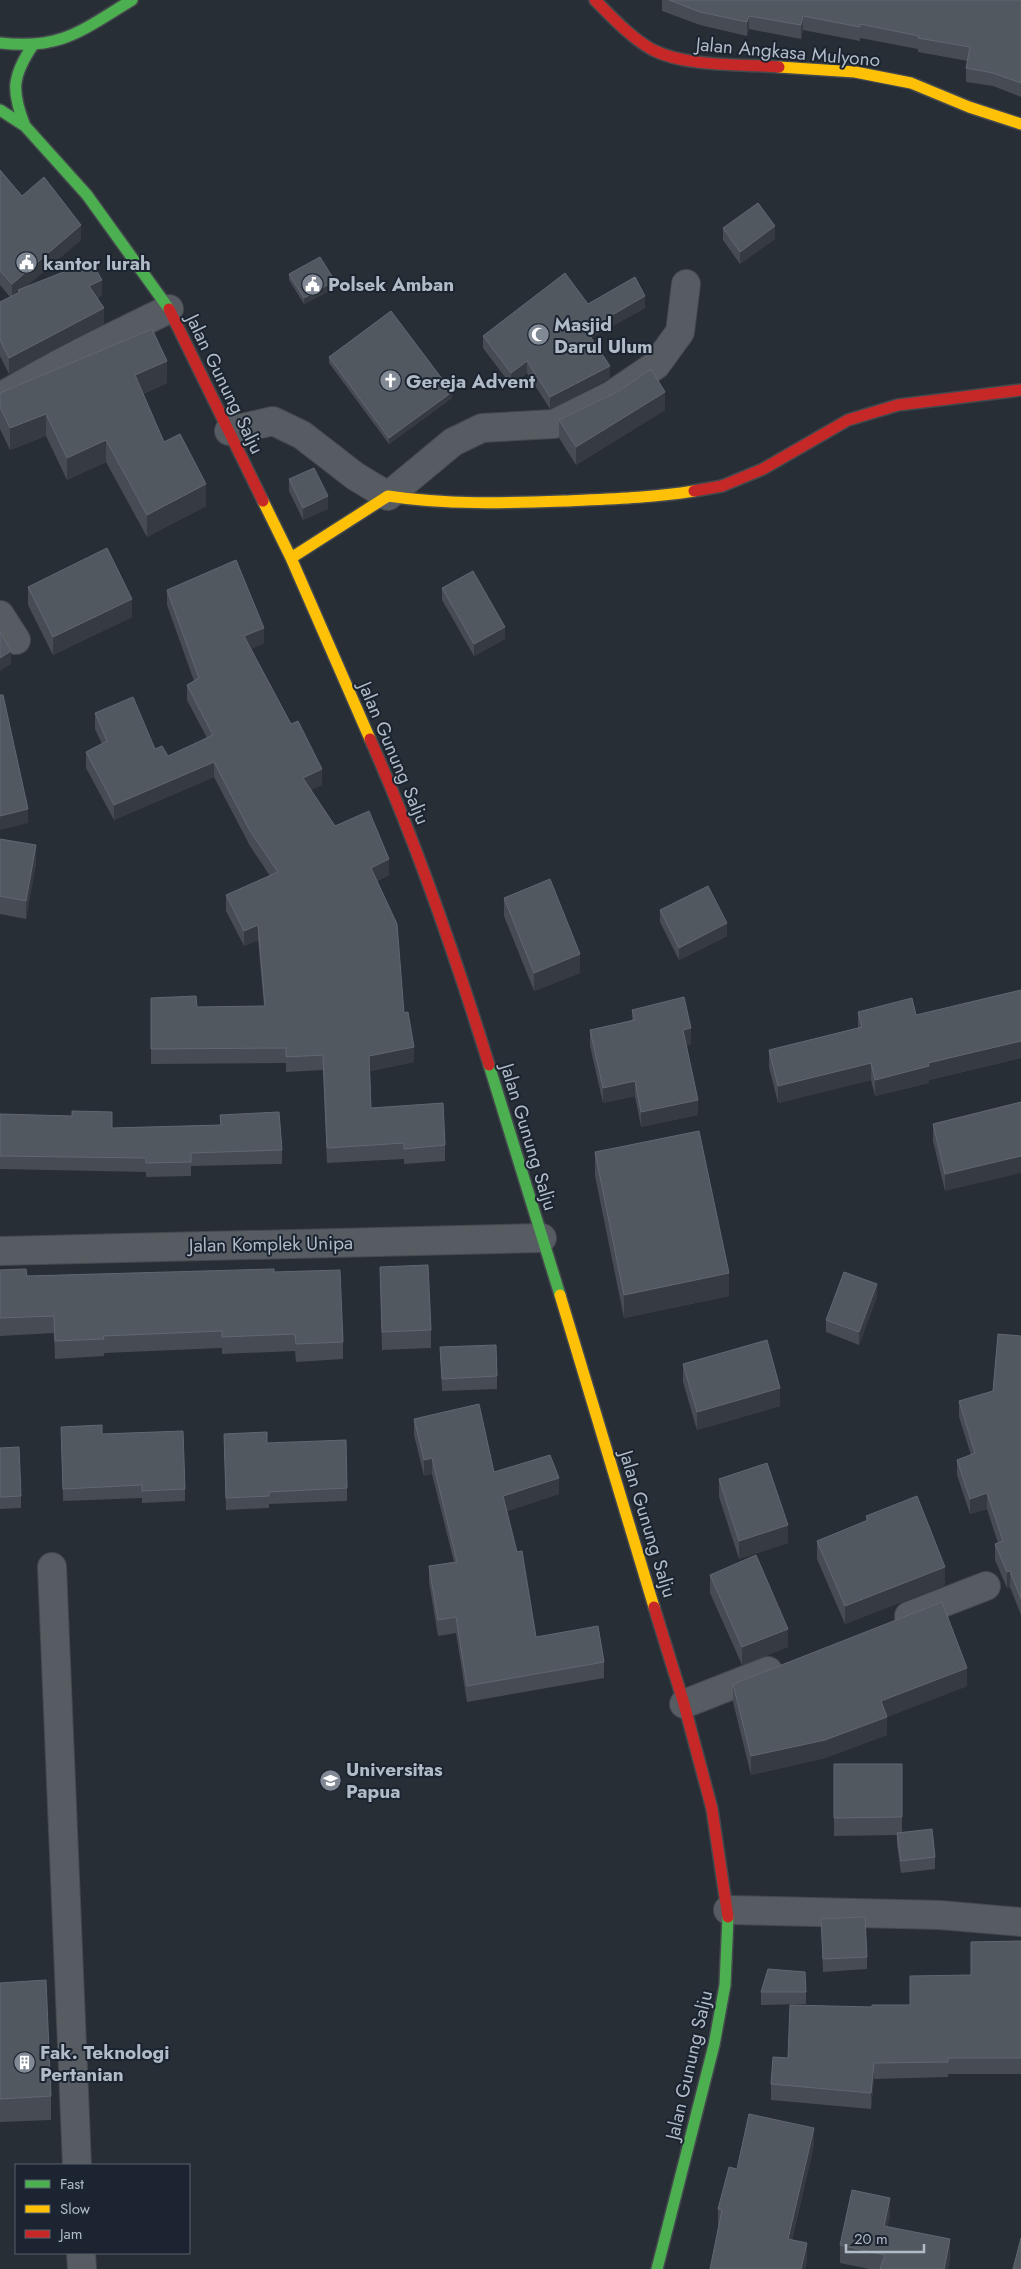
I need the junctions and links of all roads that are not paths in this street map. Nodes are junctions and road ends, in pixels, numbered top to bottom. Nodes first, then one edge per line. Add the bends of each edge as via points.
1 (132, 0) edge
2 (595, 0) edge
3 (0, 43) edge
4 (33, 45) junction
5 (0, 110) edge
6 (1021, 124) edge
7 (25, 126) junction
8 (686, 284) dead end
9 (169, 309) junction
10 (1021, 390) edge
11 (0, 397) edge
12 (229, 431) junction
13 (388, 496) junction
14 (291, 558) junction
15 (0, 615) edge
16 (16, 640) dead end
17 (542, 1238) junction
18 (0, 1251) edge
19 (52, 1567) dead end
20 (986, 1586) dead end
21 (886, 1625) edge
22 (794, 1661) edge
23 (684, 1704) junction
24 (728, 1910) junction
25 (1021, 1922) edge
26 (77, 2164) edge
27 (82, 2254) edge
28 (82, 2269) edge
29 (658, 2269) edge

1 - 4 main road via 71,35
2 - 6 main road, Jalan Angkasa Mulyono via 624,30 652,50 679,60 855,72 911,83 969,108
3 - 4 main road
4 - 7 main road via 15,74 14,84 14,95
5 - 7 main road, Jalan Gunung Salju
7 - 9 main road, Jalan Gunung Salju via 87,195
8 - 13 street via 680,332 656,365 612,395 554,424 482,428 453,442
9 - 11 street via 67,358
9 - 12 main road, Jalan Gunung Salju
10 - 13 main road via 898,405 848,420 763,469 722,486 656,497 504,503 412,500
12 - 13 street via 273,421 302,435 355,476
12 - 14 main road, Jalan Gunung Salju
13 - 14 main road
14 - 17 main road, Jalan Gunung Salju via 397,799 468,998
15 - 16 street
17 - 18 street, Jalan Komplek Unipa
17 - 23 main road, Jalan Gunung Salju
19 - 26 street
20 - 21 street
22 - 23 street
23 - 24 main road, Jalan Gunung Salju via 712,1809
24 - 25 street via 940,1914
24 - 29 main road, Jalan Gunung Salju via 725,1985 714,2045
27 - 28 street

